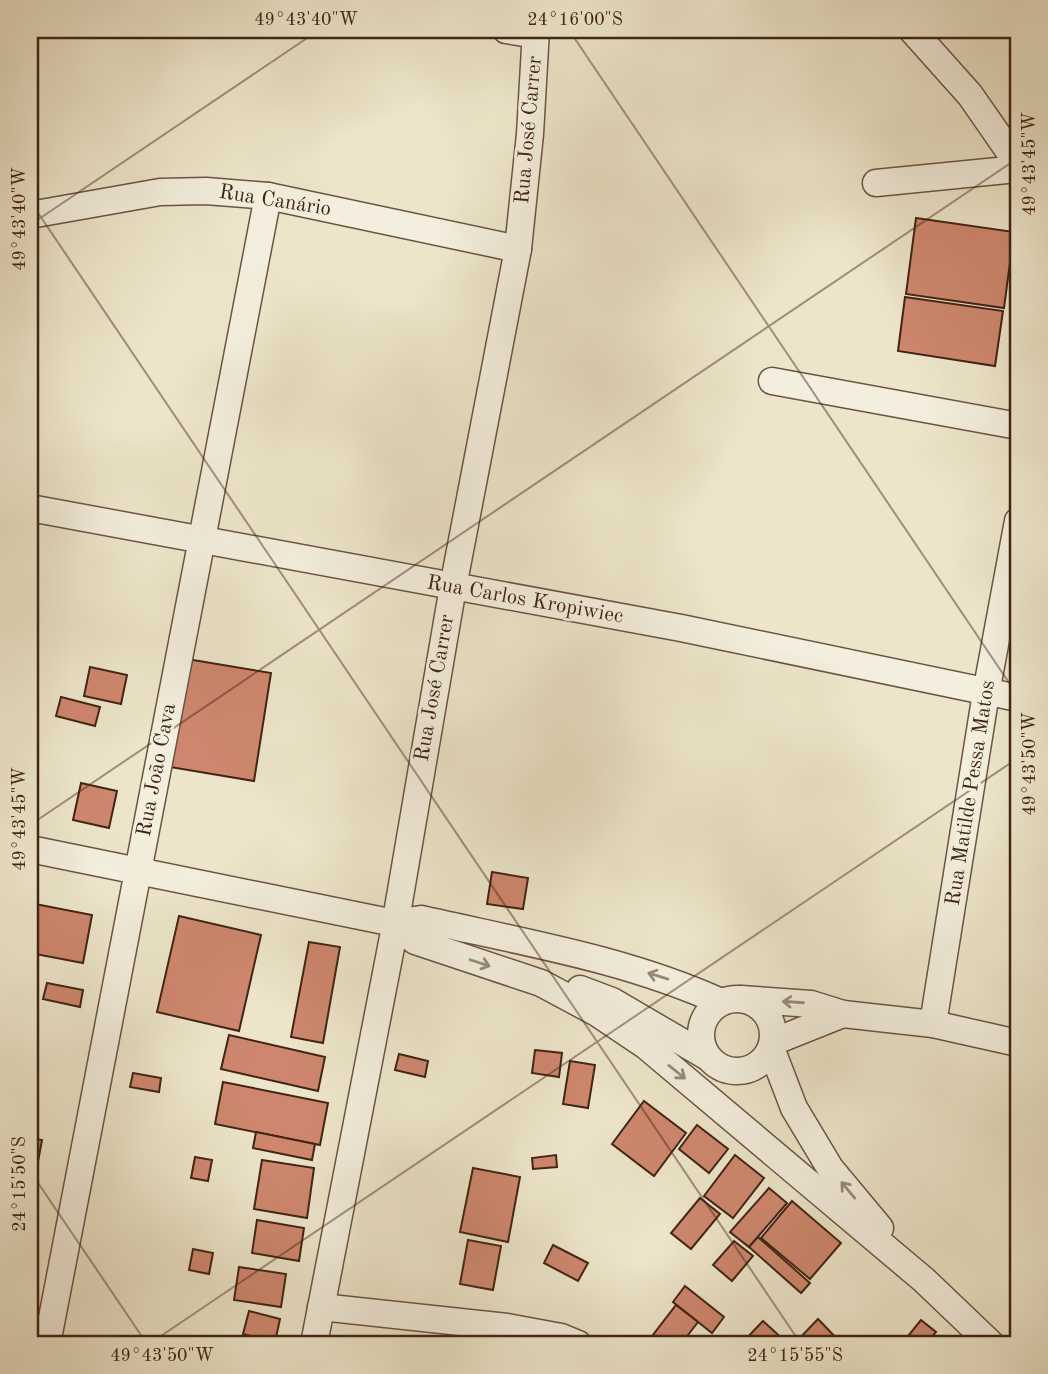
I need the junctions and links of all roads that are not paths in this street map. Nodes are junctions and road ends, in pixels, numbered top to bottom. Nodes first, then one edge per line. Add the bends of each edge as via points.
1 (506, 30) edge
2 (912, 30) edge
3 (536, 33) edge
4 (1018, 167) edge
5 (876, 183) dead end
6 (268, 195) junction
7 (30, 215) edge
8 (518, 249) junction
9 (772, 381) dead end
10 (1018, 426) edge
11 (30, 508) edge
12 (1018, 521) edge
13 (202, 540) junction
14 (453, 586) junction
15 (986, 693) junction
16 (1018, 698) edge
17 (30, 849) edge
18 (138, 872) junction
19 (394, 923) junction
20 (541, 983) junction
21 (731, 1000) junction
22 (843, 1014) junction
23 (933, 1024) junction
24 (1018, 1043) edge
25 (772, 1045) junction
26 (715, 1062) junction
27 (704, 1094) junction
28 (923, 1280) junction
29 (321, 1307) junction
30 (47, 1344) edge
31 (314, 1344) edge
32 (579, 1344) edge
33 (991, 1344) edge

1 - 3 street
2 - 4 street via 970,95
3 - 8 street, Rua José Carrer
4 - 5 street
6 - 7 street, Rua Canário via 160,192
6 - 8 street, Rua Canário
6 - 13 street, Rua João Cava
8 - 14 street, Rua José Carrer
9 - 10 street
11 - 13 street, Rua Carlos Kropiwiec
12 - 15 street, Rua Matilde Pessa Matos
13 - 14 street, Rua Carlos Kropiwiec
13 - 18 street, Rua João Cava
14 - 15 street, Rua Carlos Kropiwiec via 681,628
14 - 19 street, Rua José Carrer
15 - 16 street, Rua Carlos Kropiwiec
15 - 23 street, Rua Matilde Pessa Matos
17 - 18 street
18 - 19 street
18 - 30 street, Rua João Cava
19 -> 20 street via 415,942
21 -> 19 street via 607,962 421,919
19 - 29 street, Rua José Carrer
20 - 26 street via 576,988 612,1001
20 -> 27 street via 636,1039
22 -> 21 street via 811,1004
21 - 25 street via 755,1003 766,1013 773,1027
21 - 26 street via 705,1016 700,1036
22 - 23 street
22 - 25 street
23 - 24 street
25 - 26 street via 751,1069 737,1072
28 -> 25 street via 830,1168 794,1108
26 - 27 street
27 - 28 street
28 - 33 street
29 - 31 street, Rua José Carrer
29 - 32 street via 507,1327

